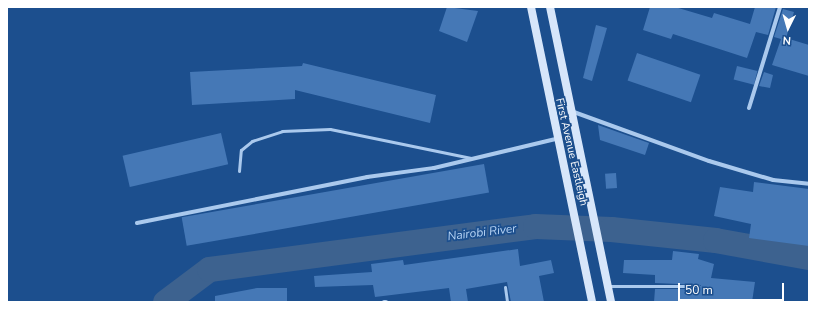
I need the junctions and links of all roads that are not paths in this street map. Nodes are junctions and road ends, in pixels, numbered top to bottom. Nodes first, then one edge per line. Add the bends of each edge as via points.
1 (531, 7) edge
2 (550, 7) edge
3 (780, 7) edge
4 (749, 108) dead end
5 (569, 110) junction
6 (556, 139) junction
7 (473, 159) junction
8 (239, 171) dead end
9 (809, 184) edge
10 (137, 223) dead end
11 (608, 286) junction
12 (698, 286) dead end
13 (505, 287) dead end
14 (507, 302) edge
15 (592, 302) edge
16 (611, 302) edge

1 - 6 main road, First Avenue Eastleigh
2 - 5 main road, First Avenue Eastleigh
3 - 4 street
5 - 9 street via 709,161 772,180
5 - 11 main road, First Avenue Eastleigh
6 - 7 street
6 - 15 main road, First Avenue Eastleigh via 575,215
7 - 8 lane via 330,129 282,132 252,141 241,150
7 - 10 street
11 - 12 lane
11 - 16 main road, First Avenue Eastleigh
13 - 14 lane

